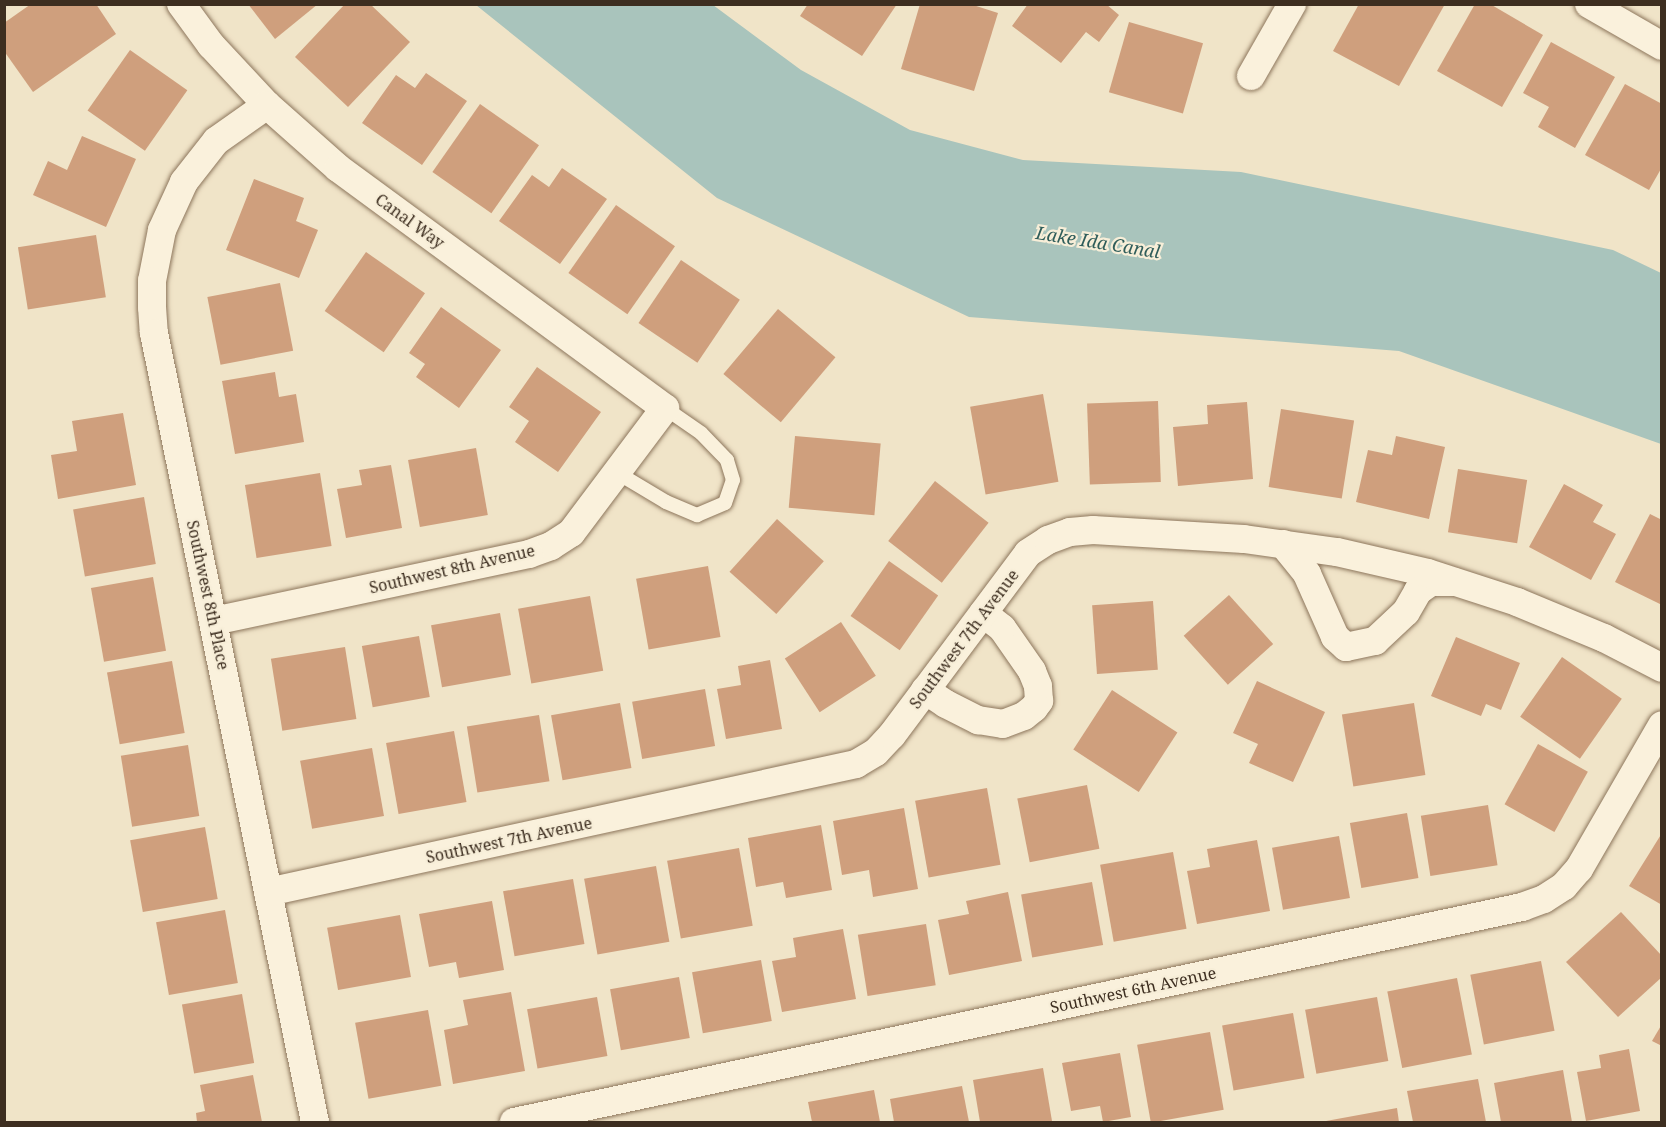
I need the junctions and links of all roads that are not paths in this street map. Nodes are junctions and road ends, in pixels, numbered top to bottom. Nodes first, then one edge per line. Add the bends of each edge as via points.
1 (181, 4) edge
2 (1292, 4) edge
3 (1589, 4) edge
4 (1662, 46) edge
5 (1251, 76) dead end
6 (267, 105) junction
7 (665, 408) junction
8 (616, 472) junction
9 (1283, 544) junction
10 (1454, 582) junction
11 (983, 613) junction
12 (213, 621) junction
13 (1662, 668) edge
14 (925, 690) junction
15 (1662, 725) edge
16 (268, 892) junction
17 (315, 1122) edge
18 (514, 1122) edge

1 - 6 street, Canal Way
2 - 5 street
3 - 4 street
6 - 7 street, Canal Way via 338,168
6 - 12 street, Southwest 8th Place via 216,141 184,182 162,230 152,281 154,333
7 - 8 street, Southwest 8th Avenue
7 - 8 lane via 701,433 727,460 733,480 725,503 698,515 666,502
8 - 12 street, Southwest 8th Avenue via 571,532 551,546 529,554
9 - 10 street, Southwest 7th Avenue via 1337,552
9 - 10 street via 1307,574 1335,637 1346,647 1375,642 1406,612 1418,591 1431,582
9 - 11 street, Southwest 7th Avenue via 1221,537 1070,532 1048,540 1028,554
10 - 13 street, Southwest 7th Avenue via 1517,602 1604,638
11 - 14 street, Southwest 7th Avenue
11 - 14 street via 1002,628 1032,671 1039,701 1034,708 1003,724 946,704
12 - 16 street, Southwest 8th Place
14 - 16 street, Southwest 7th Avenue via 884,744 856,764
15 - 18 street, Southwest 6th Avenue via 1579,869 1554,893 1522,907
16 - 17 street, Southwest 8th Place

